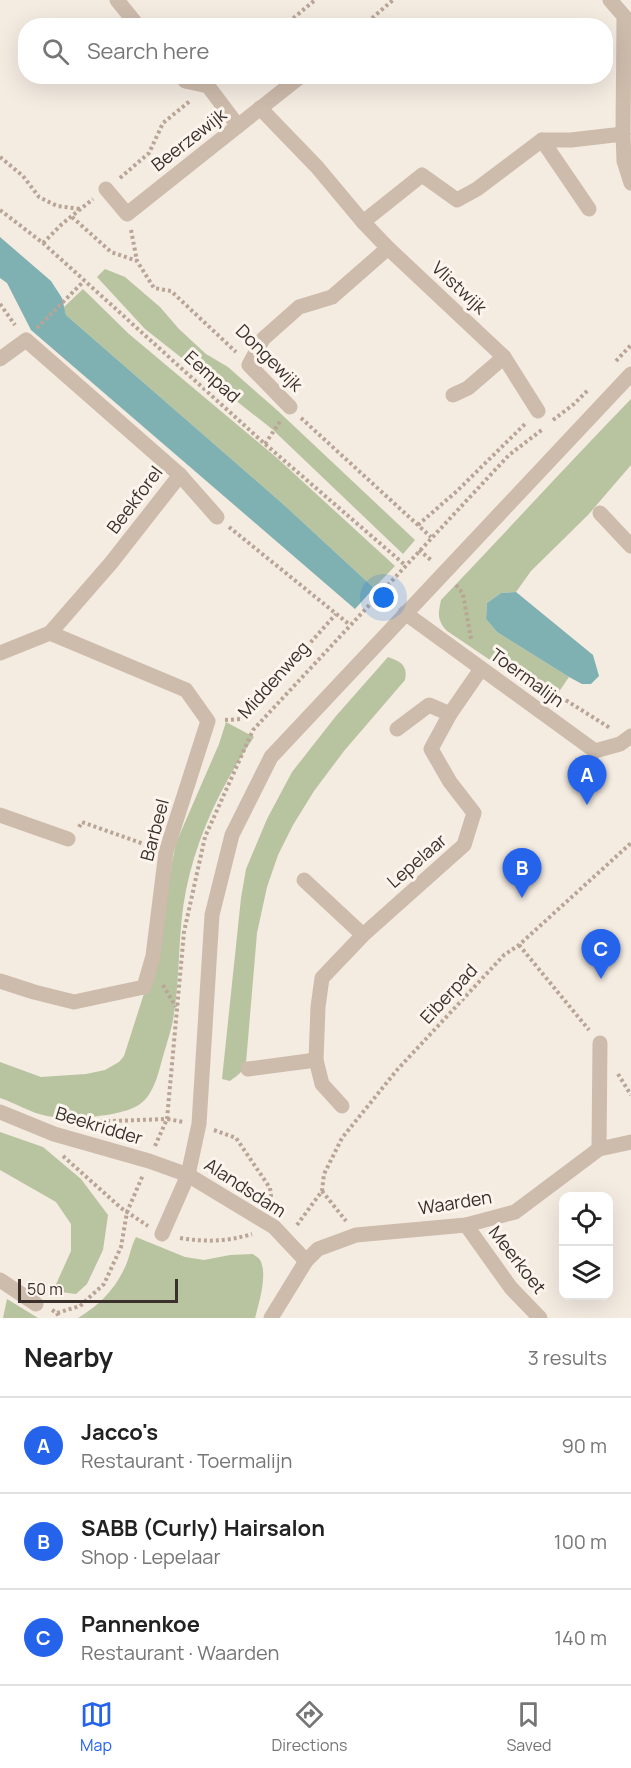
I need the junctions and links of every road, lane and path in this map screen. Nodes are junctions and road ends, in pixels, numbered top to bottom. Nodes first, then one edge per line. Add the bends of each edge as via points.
1 (117, 0) edge
2 (315, 0) edge
3 (393, 0) edge
4 (610, 0) edge
5 (627, 16) edge
6 (132, 18) edge
7 (294, 18) edge
8 (372, 18) edge
9 (198, 84) edge
10 (290, 84) edge
11 (207, 86) junction
12 (260, 108) junction
13 (238, 126) junction
14 (622, 134) junction
15 (542, 140) junction
16 (0, 157) edge
17 (631, 183) edge
18 (106, 189) junction
19 (81, 209) junction
20 (589, 209) dead end
21 (0, 210) edge
22 (127, 214) junction
23 (72, 217) junction
24 (363, 222) junction
25 (43, 243) junction
26 (388, 248) junction
27 (137, 261) junction
28 (84, 281) junction
29 (0, 304) edge
30 (30, 336) junction
31 (631, 345) edge
32 (504, 357) junction
33 (0, 359) edge
34 (615, 362) dead end
35 (249, 365) junction
36 (631, 374) edge
37 (591, 387) dead end
38 (453, 395) dead end
39 (290, 407) junction
40 (538, 411) junction
41 (559, 416) junction
42 (266, 444) junction
43 (180, 476) junction
44 (600, 513) dead end
45 (217, 517) joint
46 (418, 525) junction
47 (431, 537) junction
48 (631, 546) edge
49 (405, 565) junction
50 (464, 594) dead end
51 (405, 613) junction
52 (336, 614) junction
53 (350, 625) junction
54 (50, 633) junction
55 (477, 643) dead end
56 (0, 653) edge
57 (503, 660) dead end
58 (482, 669) junction
59 (450, 714) junction
60 (208, 721) junction
61 (397, 729) dead end
62 (626, 740) edge
63 (0, 815) edge
64 (68, 840) joint
65 (631, 843) edge
66 (166, 852) junction
67 (304, 880) dead end
68 (363, 934) junction
69 (519, 945) junction
70 (0, 981) edge
71 (600, 1043) joint
72 (315, 1060) junction
73 (248, 1069) dead end
74 (342, 1106) dead end
75 (0, 1112) edge
76 (167, 1119) junction
77 (79, 1122) dead end
78 (199, 1124) junction
79 (631, 1142) edge
80 (56, 1149) dead end
81 (599, 1149) junction
82 (149, 1161) junction
83 (188, 1175) junction
84 (322, 1191) junction
85 (127, 1212) junction
86 (466, 1225) junction
87 (274, 1227) junction
88 (162, 1234) junction
89 (356, 1235) junction
90 (286, 1240) junction
91 (306, 1261) junction
92 (0, 1280) edge
93 (36, 1304) joint
94 (57, 1312) junction
95 (59, 1318) edge
96 (271, 1318) edge
97 (540, 1318) edge

1 - 6 street
2 - 7 path
3 - 8 path
4 - 5 street
5 - 14 street
9 - 11 street
10 - 12 street, Beerzewijk
11 - 13 street
11 - 18 path via 163,123 149,153
12 - 13 street, Beerzewijk
12 - 24 street
13 - 22 street, Beerzewijk
14 - 15 street
14 - 17 street
15 - 20 street
15 - 24 street via 457,200 422,175
16 - 19 path via 23,176 39,197 57,206
18 - 19 path
18 - 22 street
19 - 23 path
21 - 25 path, Eempad
22 - 27 path
23 - 25 path
23 - 27 path via 111,252
24 - 26 street, Vlistwijk
25 - 28 path, Eempad
26 - 32 street, Vlistwijk
26 - 35 street via 332,297 299,307 263,339
27 - 35 path, Dongewijk via 154,288 171,291
28 - 30 path
28 - 42 path, Eempad
29 - 30 path
30 - 33 street
30 - 43 street, Beekforel
31 - 34 path
32 - 38 street via 468,388
32 - 40 street, Vlistwijk
35 - 39 street, Dongewijk
36 - 51 street
37 - 41 path, Middenweg
39 - 42 path
39 - 46 path, Dongewijk
40 - 41 path
40 - 46 path
41 - 47 path, Middenweg via 508,455
42 - 49 path, Eempad
43 - 45 street
43 - 54 street, Beekforel
44 - 48 street
45 - 52 path
46 - 47 path, Dongewijk
47 - 49 path, Middenweg
49 - 53 path, Middenweg
50 - 55 path via 470,639
51 - 58 street, Toermalijn
51 - 78 street via 271,757 232,835 212,915
52 - 53 path
52 - 60 path via 242,719
53 - 76 path, Middenweg via 253,730 205,837 184,932
54 - 56 street, Beekforel
54 - 60 street via 186,690
57 - 62 path
58 - 59 street, Lepelaar
58 - 62 street, Toermalijn via 595,751
59 - 61 street via 429,705
59 - 68 street, Lepelaar via 431,749 474,813 464,845
60 - 66 street, Barbeel
63 - 64 street
64 - 66 path via 82,822
65 - 69 path, Eiberpad
66 - 70 street, Barbeel via 153,956 144,987 74,1002
67 - 68 street
68 - 72 street, Lepelaar via 322,978
69 - 71 path
69 - 84 path, Eiberpad via 504,956 405,1062 342,1138 324,1174
71 - 81 street
72 - 73 street
72 - 74 street, Lepelaar via 322,1084
75 - 82 street, Beekridder via 54,1134
76 - 77 path
76 - 78 path
76 - 82 path, Middenweg
78 - 83 street
78 - 87 path via 236,1138 270,1188
79 - 81 street, Waarden
80 - 85 path
81 - 86 street, Waarden via 515,1212
82 - 83 street, Beekridder
82 - 85 path, Middenweg
83 - 87 street, Alandsdam
83 - 88 street
84 - 89 path
84 - 90 path
85 - 88 path
85 - 94 path, Middenweg via 121,1247 104,1284 80,1305
86 - 89 street, Waarden
86 - 97 street, Meerkoet via 511,1288
87 - 88 path via 236,1239 202,1242
87 - 90 street, Alandsdam
89 - 91 street, Waarden via 318,1249
90 - 91 street, Alandsdam
91 - 96 street
92 - 93 street
93 - 94 path
94 - 95 path

